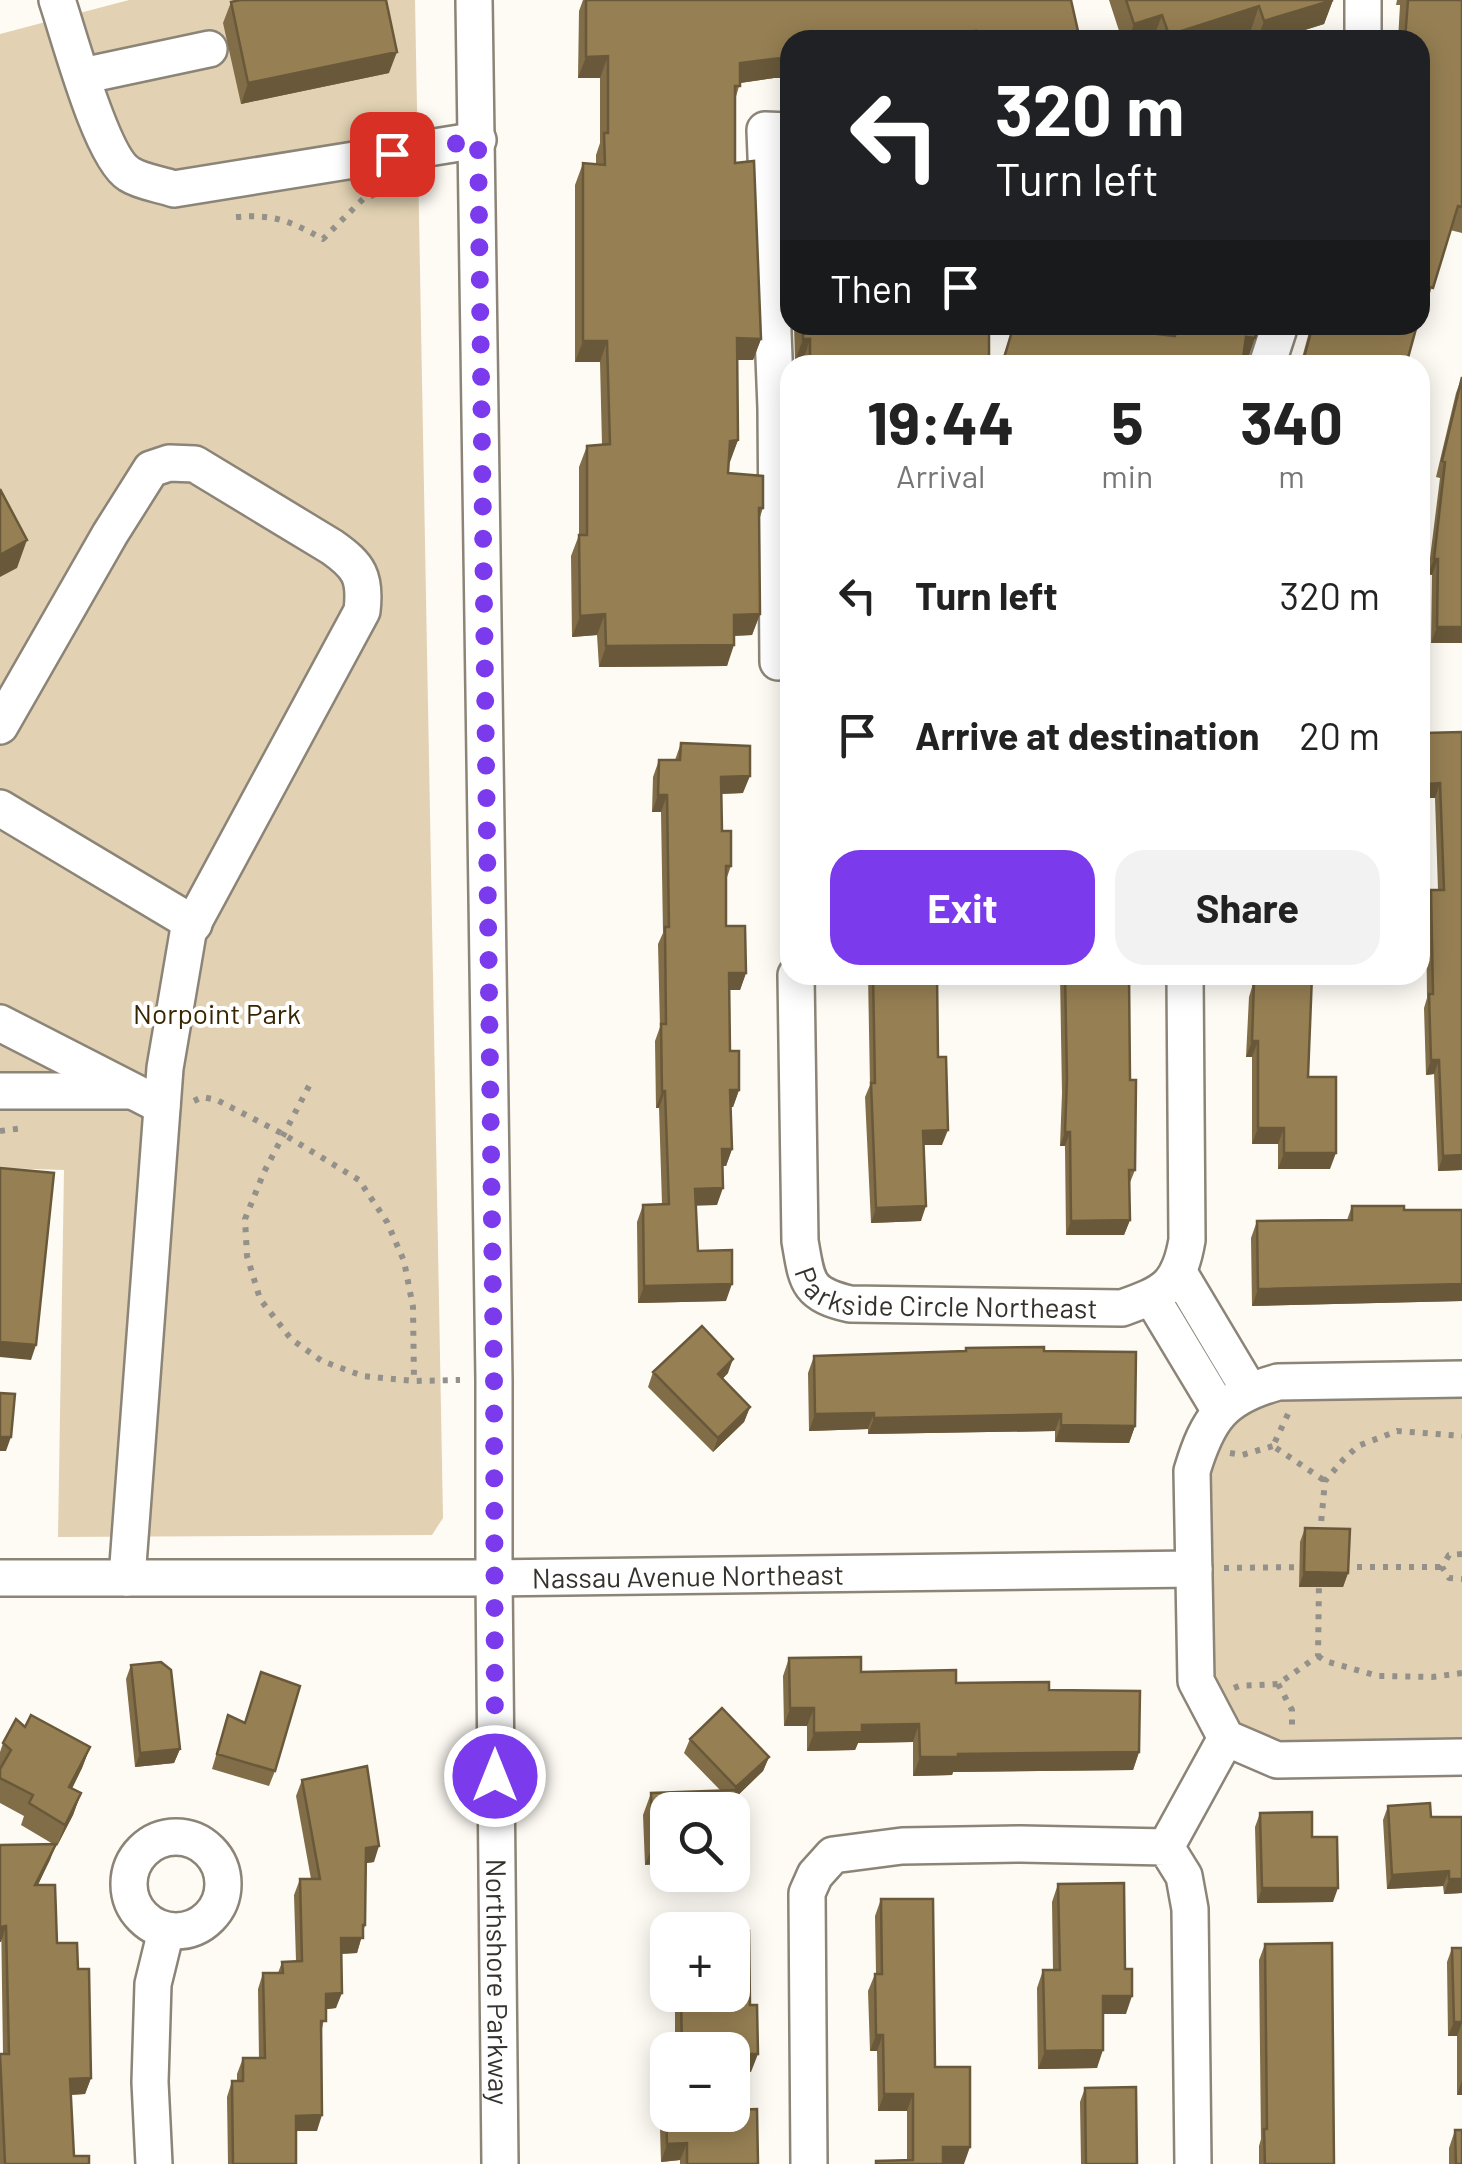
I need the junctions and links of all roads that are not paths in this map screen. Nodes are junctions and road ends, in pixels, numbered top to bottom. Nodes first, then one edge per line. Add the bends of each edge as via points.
1 (57, 0) edge
2 (474, 0) edge
3 (1363, 0) edge
4 (1363, 30) edge
5 (209, 49) dead end
6 (82, 76) junction
7 (780, 131) edge
8 (478, 140) junction
9 (780, 408) edge
10 (780, 602) edge
11 (778, 662) dead end
12 (0, 726) edge
13 (0, 808) edge
14 (194, 924) junction
15 (796, 985) edge
16 (1185, 985) edge
17 (0, 1023) edge
18 (0, 1091) edge
19 (162, 1100) junction
20 (1178, 1271) junction
21 (1152, 1298) junction
22 (1462, 1379) edge
23 (1249, 1390) junction
24 (1220, 1411) junction
25 (1194, 1569) junction
26 (0, 1578) edge
27 (126, 1578) junction
28 (494, 1578) junction
29 (1226, 1738) junction
30 (1462, 1756) edge
31 (1166, 1847) junction
32 (166, 1931) dead end
33 (154, 2164) edge
34 (500, 2164) edge
35 (809, 2164) edge
36 (1192, 2164) edge

1 - 6 street
2 - 8 street, Northshore Parkway
3 - 4 street
5 - 6 street
6 - 8 street via 100,131 126,173 174,189
7 - 9 street via 765,130
8 - 28 street, Northshore Parkway
10 - 11 street
12 - 14 street via 151,470 195,464 350,560 360,572 362,611
13 - 14 street
14 - 19 street
15 - 21 street, Parkside Circle Northeast via 800,1241 807,1280 816,1291 850,1304 1122,1308
16 - 20 street via 1187,1240
17 - 19 street
18 - 19 street
19 - 27 street
20 - 21 street, Parkside Circle Northeast
20 - 23 street
21 - 24 street, Parkside Circle Northeast
22 - 23 street via 1278,1382
23 - 24 street
24 - 25 street via 1192,1471
25 - 28 street, Nassau Avenue Northeast
25 - 29 street via 1196,1681
26 - 27 street, Nassau Avenue Northeast
27 - 28 street, Nassau Avenue Northeast
28 - 34 street, Northshore Parkway
29 - 30 street via 1277,1760
29 - 31 street
31 - 35 street via 902,1846 833,1855 825,1862 807,1893
31 - 36 street via 1184,1876 1190,1908
32 - 33 street via 154,1984

